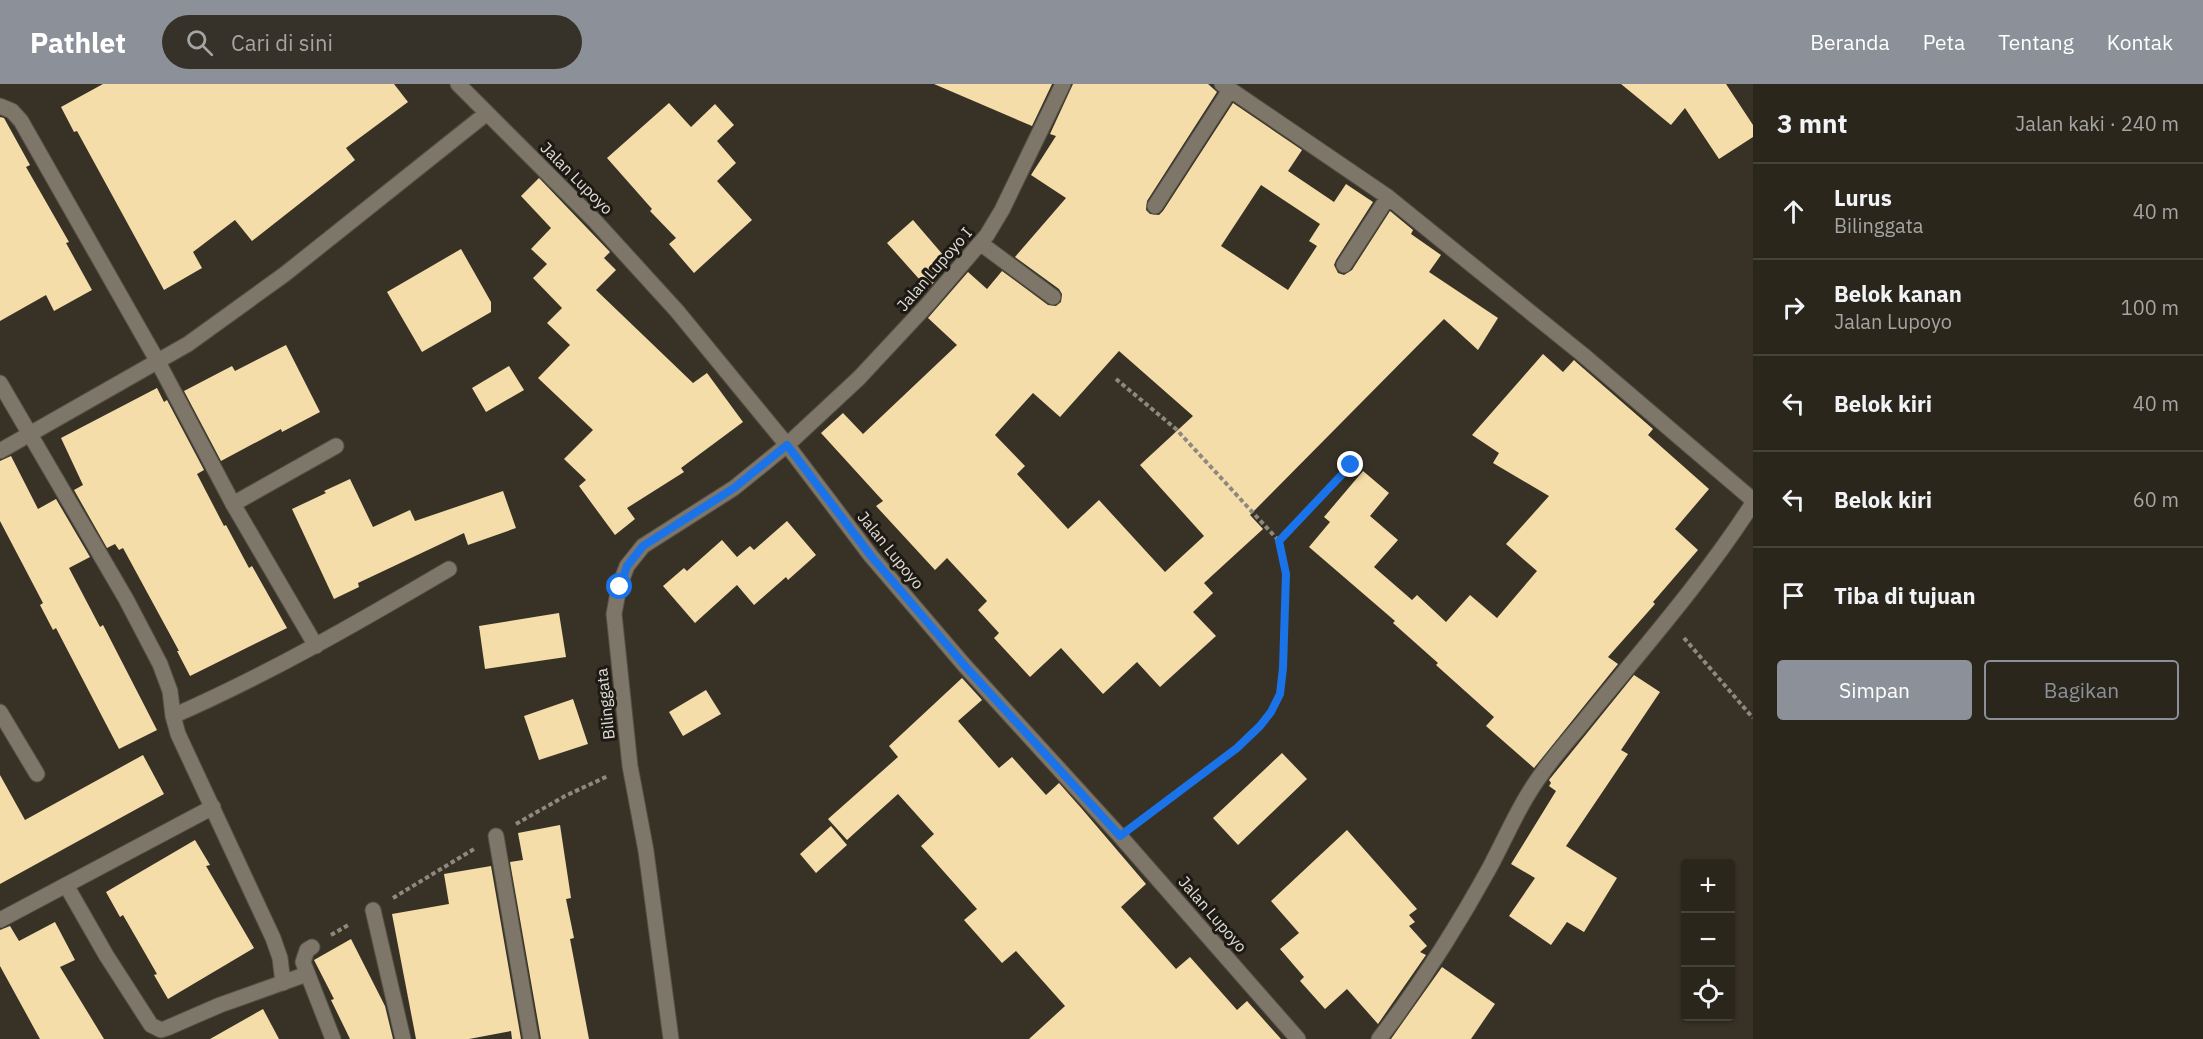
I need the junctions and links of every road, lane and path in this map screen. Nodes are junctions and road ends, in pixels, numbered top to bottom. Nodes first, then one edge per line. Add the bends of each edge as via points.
1 (458, 84) edge
2 (1063, 84) edge
3 (1226, 87) edge
4 (0, 106) edge
5 (487, 113) junction
6 (1388, 197) junction
7 (1155, 206) dead end
8 (980, 243) junction
9 (1344, 265) dead end
10 (1053, 297) dead end
11 (158, 362) junction
12 (1116, 379) dead end
13 (0, 383) edge
14 (30, 434) junction
15 (787, 445) junction
16 (336, 446) dead end
17 (0, 452) edge
18 (1351, 465) dead end
19 (1753, 502) edge
20 (233, 504) junction
21 (1279, 541) junction
22 (449, 569) dead end
23 (1668, 619) junction
24 (316, 645) junction
25 (0, 712) edge
26 (173, 716) junction
27 (1753, 718) edge
28 (37, 774) dead end
29 (593, 783) dead end
30 (213, 807) junction
31 (496, 836) junction
32 (1120, 836) junction
33 (66, 885) junction
34 (373, 910) junction
35 (0, 920) edge
36 (312, 946) joint
37 (307, 974) junction
38 (283, 982) junction
39 (333, 1039) edge
40 (403, 1039) edge
41 (531, 1039) edge
42 (671, 1039) edge
43 (1298, 1039) edge
44 (1379, 1039) edge

1 - 5 street, Jalan Lupoyo
2 - 8 street, Jalan Lupoyo I via 1002,210
3 - 6 street
3 - 7 street
4 - 11 street via 21,121
5 - 11 street via 285,274
5 - 15 street, Jalan Lupoyo via 595,221 677,311
6 - 9 street
6 - 19 street via 1582,354
8 - 10 street
8 - 15 street, Jalan Lupoyo I via 859,378
11 - 14 street
11 - 20 street
12 - 21 path via 1176,429
13 - 14 street
14 - 17 street
14 - 26 street via 160,664 170,691
15 - 32 street, Jalan Lupoyo via 878,565
15 - 42 street, Bilinggata via 734,488 643,546 627,566 614,614 630,766 646,851
16 - 20 street
18 - 21 path
19 - 23 street
20 - 24 street
21 - 32 path via 1286,574 1283,668 1280,694 1271,712 1237,748
22 - 24 street
23 - 27 path
23 - 44 street via 1543,772 1453,932
24 - 26 street
25 - 28 street
26 - 30 street via 178,735
29 - 31 path
30 - 33 street
30 - 38 street via 273,938
31 - 34 path
31 - 41 street
32 - 43 street, Jalan Lupoyo
33 - 35 street
33 - 38 street via 106,955 156,1028 167,1028
34 - 36 path
34 - 40 street
36 - 37 street via 304,955
37 - 38 street
37 - 39 street

